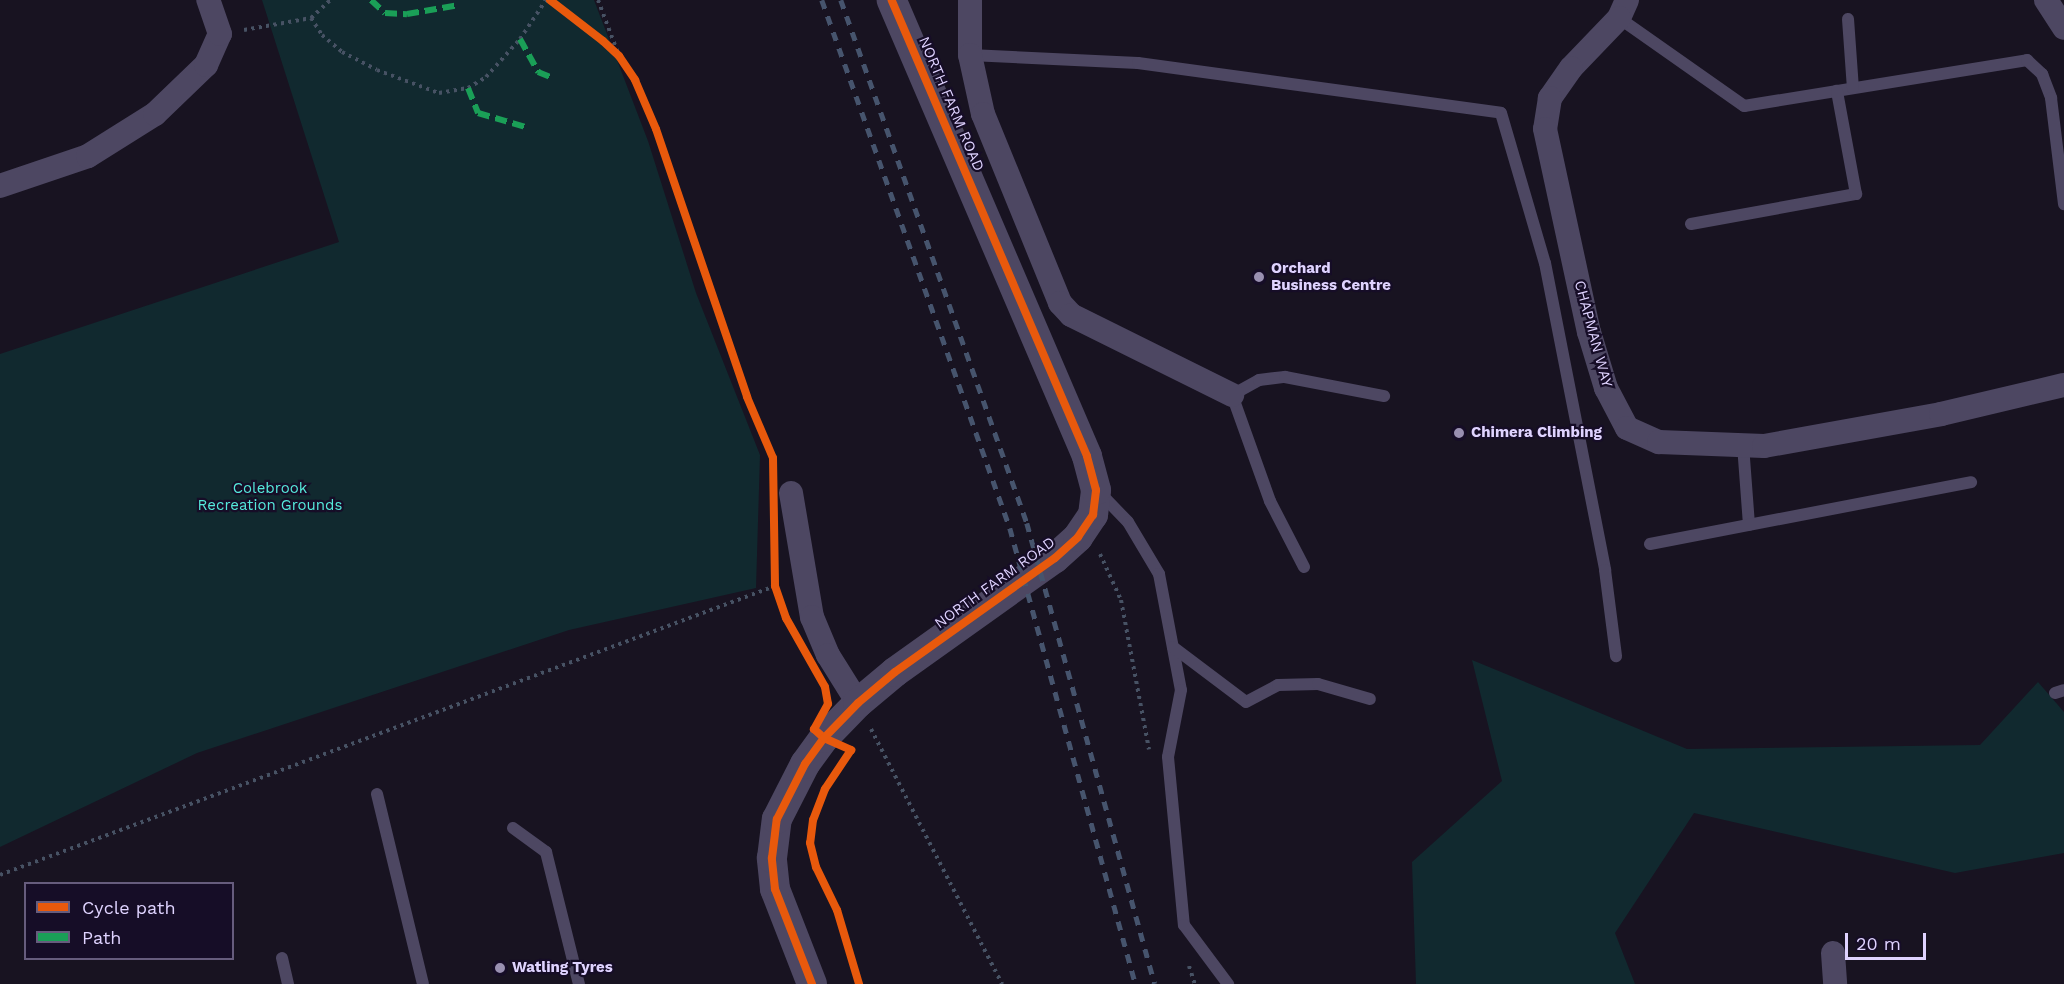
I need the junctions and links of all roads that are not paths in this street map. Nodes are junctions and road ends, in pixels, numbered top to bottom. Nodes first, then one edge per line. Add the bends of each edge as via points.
1 (208, 0) edge
2 (892, 0) edge
3 (970, 0) edge
4 (2046, 0) edge
5 (1623, 9) edge
6 (1848, 19) dead end
7 (2064, 28) edge
8 (970, 55) junction
9 (1853, 88) junction
10 (1837, 91) junction
11 (0, 186) edge
12 (2064, 204) edge
13 (1691, 224) dead end
14 (2062, 389) edge
15 (1232, 395) junction
16 (1384, 396) dead end
17 (1743, 445) junction
18 (1971, 482) dead end
19 (1096, 490) junction
20 (791, 492) dead end
21 (1749, 525) junction
22 (1650, 544) dead end
23 (1304, 567) dead end
24 (1173, 647) junction
25 (1616, 656) dead end
26 (1370, 699) dead end
27 (858, 703) junction
28 (377, 794) dead end
29 (513, 828) dead end
30 (1833, 953) dead end
31 (282, 958) dead end
32 (288, 984) edge
33 (423, 984) edge
34 (579, 984) edge
35 (812, 984) edge
36 (1228, 984) edge
37 (1835, 984) edge

1 - 11 street via 220,34 206,65 154,114 88,156
2 - 19 street, NORTH FARM ROAD via 1087,456
3 - 8 street
4 - 7 street
5 - 10 lane via 1744,106
5 - 17 street, CHAPMAN WAY via 1550,98 1545,129 1589,332 1606,388 1627,428 1659,442
6 - 9 lane
8 - 15 street via 983,114 1060,303 1071,315
8 - 25 lane via 1138,63 1501,112 1545,263 1605,570
9 - 10 lane
9 - 12 lane via 2027,60 2042,74 2051,98
10 - 13 lane via 1856,194
14 - 17 street, CHAPMAN WAY via 1764,446
15 - 16 lane via 1259,380 1285,377
15 - 23 lane via 1270,501
17 - 21 lane
18 - 21 lane
19 - 24 lane via 1128,522 1159,574
19 - 27 street, NORTH FARM ROAD via 1093,515 1078,537 1055,558 895,672
20 - 27 street via 812,617 828,655
21 - 22 lane
24 - 26 lane via 1246,702 1278,685 1318,684
24 - 36 lane via 1181,690 1168,757 1184,925
27 - 35 street, NORTH FARM ROAD via 805,764 777,819 772,858 775,889
28 - 33 lane
29 - 34 lane via 546,852
30 - 37 street
31 - 32 lane

